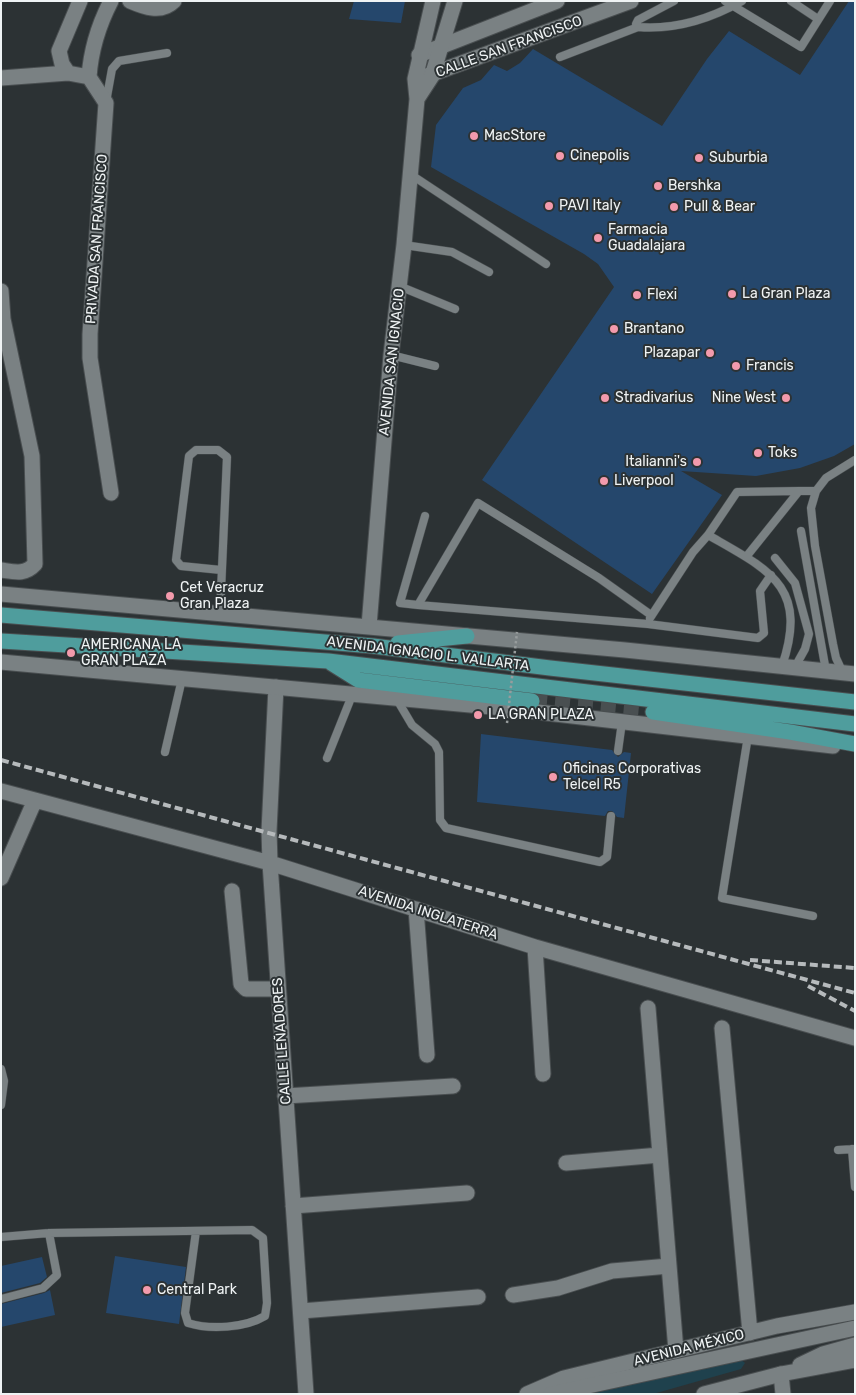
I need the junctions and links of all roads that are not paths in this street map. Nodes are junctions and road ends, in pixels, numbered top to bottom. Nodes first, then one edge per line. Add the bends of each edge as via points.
1 (80, 1) edge
2 (111, 1) edge
3 (130, 1) edge
4 (174, 1) edge
5 (433, 1) edge
6 (455, 1) edge
7 (557, 1) edge
8 (631, 1) edge
9 (674, 1) edge
10 (725, 1) edge
11 (742, 1) edge
12 (791, 1) edge
13 (830, 1) edge
14 (733, 6) junction
15 (818, 19) junction
16 (638, 27) junction
17 (440, 49) junction
18 (167, 53) dead end
19 (419, 55) junction
20 (560, 57) dead end
21 (68, 73) junction
22 (432, 76) junction
23 (89, 77) junction
24 (1, 78) edge
25 (415, 79) junction
26 (417, 99) junction
27 (106, 104) junction
28 (410, 174) junction
29 (404, 246) junction
30 (546, 264) dead end
31 (489, 272) dead end
32 (399, 286) junction
33 (1, 291) edge
34 (455, 309) dead end
35 (2, 319) edge
36 (391, 356) junction
37 (435, 366) dead end
38 (855, 460) edge
39 (799, 490) junction
40 (816, 491) junction
41 (111, 493) dead end
42 (425, 516) dead end
43 (801, 531) dead end
44 (708, 535) junction
45 (746, 557) junction
46 (774, 558) dead end
47 (1, 570) edge
48 (221, 570) junction
49 (771, 575) junction
50 (1, 594) edge
51 (418, 605) junction
52 (220, 613) junction
53 (651, 615) junction
54 (8, 616) edge
55 (648, 624) junction
56 (369, 626) junction
57 (467, 636) junction
58 (1, 641) edge
59 (373, 646) junction
60 (328, 661) junction
61 (1, 662) edge
62 (363, 665) junction
63 (788, 666) junction
64 (826, 671) junction
65 (849, 673) edge
66 (182, 679) junction
67 (355, 687) junction
68 (276, 688) junction
69 (396, 698) junction
70 (532, 701) tunnel mouth
71 (855, 702) edge
72 (653, 712) tunnel mouth
73 (622, 722) junction
74 (855, 724) edge
75 (748, 736) junction
76 (855, 745) edge
77 (618, 751) dead end
78 (165, 752) dead end
79 (327, 758) dead end
80 (1, 791) edge
81 (36, 800) junction
82 (611, 816) dead end
83 (270, 863) junction
84 (1, 878) edge
85 (232, 891) dead end
86 (416, 909) junction
87 (814, 916) dead end
88 (535, 947) junction
89 (278, 989) junction
90 (648, 1008) dead end
91 (722, 1028) dead end
92 (855, 1038) edge
93 (427, 1055) dead end
94 (1, 1069) edge
95 (543, 1074) dead end
96 (452, 1086) dead end
97 (285, 1096) junction
98 (1, 1106) edge
99 (853, 1149) edge
100 (838, 1150) dead end
101 (660, 1155) junction
102 (566, 1163) dead end
103 (855, 1186) edge
104 (467, 1193) dead end
105 (294, 1206) junction
106 (196, 1231) junction
107 (49, 1233) junction
108 (1, 1237) edge
109 (669, 1266) junction
110 (513, 1295) dead end
111 (478, 1297) dead end
112 (1, 1299) edge
113 (301, 1311) junction
114 (855, 1312) edge
115 (855, 1328) edge
116 (750, 1333) junction
117 (855, 1345) edge
118 (676, 1351) junction
119 (855, 1360) edge
120 (781, 1374) junction
121 (306, 1394) edge
122 (527, 1394) edge
123 (551, 1394) edge
124 (704, 1394) edge
125 (783, 1394) edge

1 - 21 street via 60,51 62,64
2 - 23 street via 98,25
3 - 4 street via 160,9
5 - 19 street, AVENIDA SAN IGNACIO
6 - 17 street, AVENIDA SAN IGNACIO
7 - 17 street, CALLE SAN FRANCISCO
8 - 22 street, CALLE SAN FRANCISCO
9 - 16 lane via 638,20
10 - 14 lane
11 - 14 lane
12 - 15 lane
13 - 15 lane
14 - 15 lane via 800,47
14 - 16 lane via 690,23
16 - 20 lane
17 - 19 street, CALLE SAN FRANCISCO
17 - 22 street, AVENIDA SAN IGNACIO
18 - 27 lane via 119,61 112,68
19 - 25 street, AVENIDA SAN IGNACIO
21 - 23 street
21 - 24 street
22 - 25 street, CALLE SAN FRANCISCO
22 - 26 street, AVENIDA SAN IGNACIO
23 - 27 street
25 - 26 street, AVENIDA SAN IGNACIO
26 - 28 street, AVENIDA SAN IGNACIO
27 - 41 street, PRIVADA SAN FRANCISCO via 90,358
28 - 29 street, AVENIDA SAN IGNACIO
28 - 30 lane
29 - 31 lane via 452,252
29 - 32 street, AVENIDA SAN IGNACIO
32 - 34 lane
32 - 36 street, AVENIDA SAN IGNACIO
33 - 35 street
35 - 47 street via 32,456 35,564 29,571 20,573
36 - 37 lane
36 - 56 street, AVENIDA SAN IGNACIO
38 - 40 lane via 826,478
39 - 40 lane
39 - 44 lane via 737,492
39 - 45 lane
40 - 65 lane via 811,508 815,546 836,658
42 - 51 lane via 400,603
43 - 64 lane
44 - 45 lane
44 - 53 lane
45 - 49 lane
46 - 63 lane via 795,583 809,634 806,649
48 - 48 lane via 227,458 218,450 196,450 189,456 176,560 181,566
48 - 52 lane
49 - 55 lane via 760,591 764,633 758,638
49 - 63 lane via 780,583 788,600
50 - 52 street, AVENIDA IGNACIO L. VALLARTA
51 - 53 lane via 478,502 599,578
51 - 55 lane
52 - 56 street, AVENIDA IGNACIO L. VALLARTA
53 - 55 lane
54 - 59 main road, AVENIDA IGNACIO L. VALLARTA
56 - 57 street, AVENIDA IGNACIO L. VALLARTA
57 - 59 main road
57 - 63 street, AVENIDA IGNACIO L. VALLARTA
58 - 60 main road, AVENIDA IGNACIO L. VALLARTA
59 - 71 main road, AVENIDA IGNACIO L. VALLARTA
60 - 62 main road, AVENIDA IGNACIO L. VALLARTA
60 - 67 main road
61 - 66 street
62 - 67 lane
62 - 74 main road, AVENIDA IGNACIO L. VALLARTA
63 - 64 street, AVENIDA IGNACIO L. VALLARTA
64 - 65 street, AVENIDA IGNACIO L. VALLARTA
66 - 68 street
66 - 78 lane
67 - 68 street
67 - 69 street
67 - 70 main road
67 - 79 lane
68 - 83 street, CALLE LEÑADORES
69 - 73 street
69 - 82 lane via 412,725 440,752 440,820 446,828 600,862 607,857
72 - 76 main road
73 - 75 street
73 - 77 lane
75 - 76 street via 825,745
75 - 87 lane via 722,898
80 - 81 street, AVENIDA INGLATERRA
81 - 83 street, AVENIDA INGLATERRA
81 - 84 street
83 - 86 street, AVENIDA INGLATERRA
83 - 89 street, CALLE LEÑADORES
85 - 89 street via 240,984 246,989
86 - 88 street, AVENIDA INGLATERRA
86 - 93 street
88 - 92 street, AVENIDA INGLATERRA
88 - 95 street
89 - 97 street, CALLE LEÑADORES
90 - 101 street
91 - 116 street
94 - 98 lane via 4,1081
96 - 97 street
97 - 105 street, CALLE LEÑADORES
99 - 100 lane
99 - 103 lane
101 - 102 street
101 - 109 street
104 - 105 street
105 - 113 street, CALLE LEÑADORES
106 - 106 lane via 185,1313 188,1322 200,1326 253,1323 265,1316 262,1238 252,1230
106 - 107 lane
107 - 108 lane
107 - 112 lane via 57,1275 43,1288
109 - 110 street via 612,1271 558,1288
109 - 118 street
111 - 113 street
113 - 121 street, CALLE LEÑADORES
114 - 116 street, AVENIDA MÉXICO
115 - 123 street, AVENIDA MÉXICO
116 - 118 street, AVENIDA MÉXICO
117 - 120 street via 823,1354
118 - 122 street, AVENIDA MÉXICO via 564,1378
119 - 120 street
120 - 124 street
120 - 125 street

